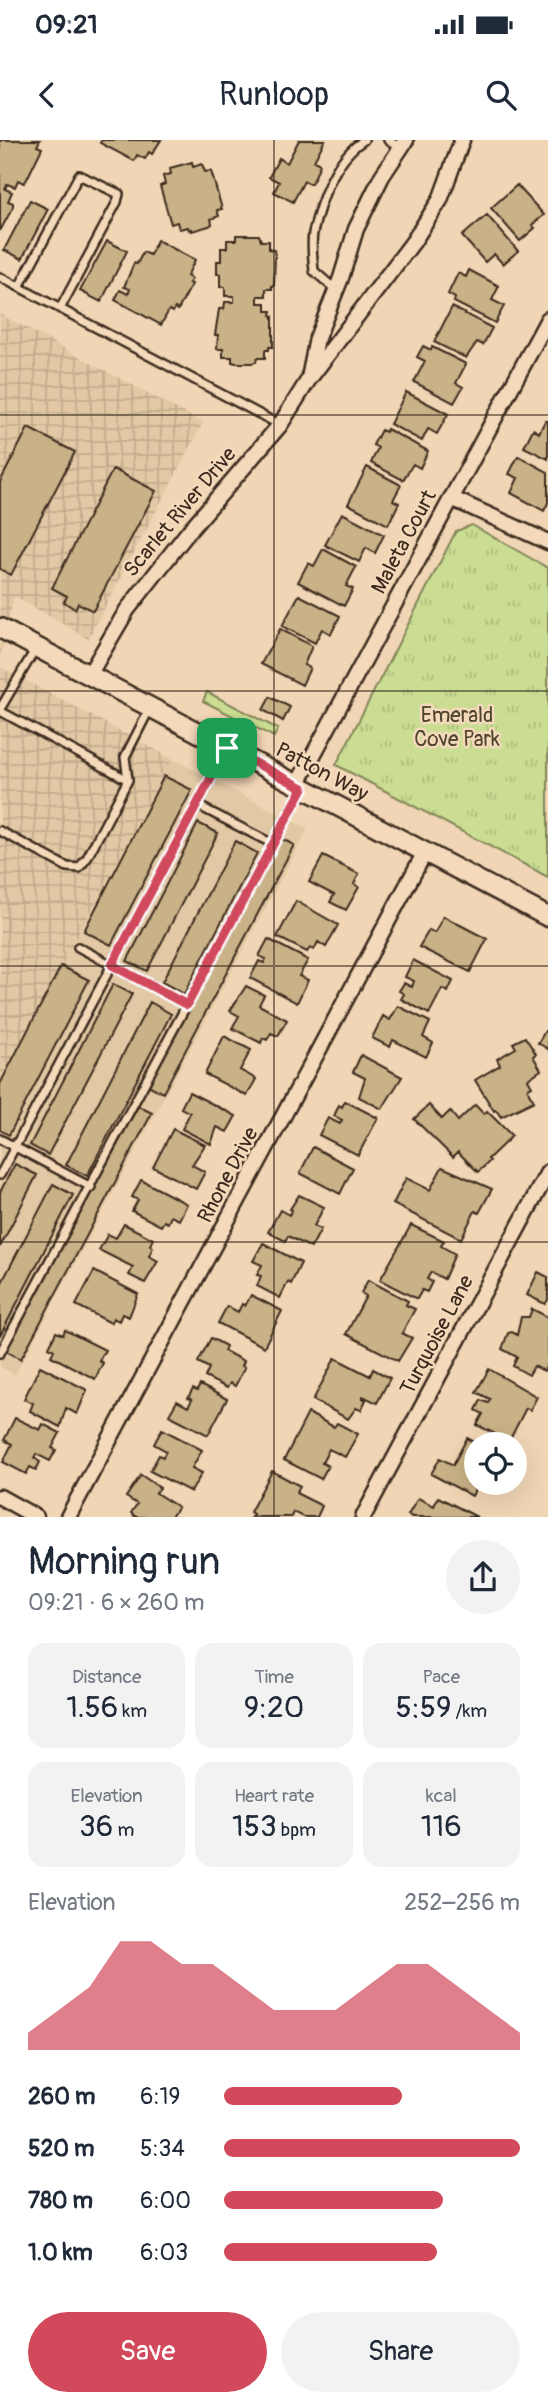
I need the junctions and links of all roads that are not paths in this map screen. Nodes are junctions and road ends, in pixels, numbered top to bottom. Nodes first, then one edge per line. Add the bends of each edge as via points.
1 (364, 140) edge
2 (388, 140) edge
3 (462, 140) edge
4 (404, 144) edge
5 (0, 277) edge
6 (19, 287) junction
7 (336, 290) junction
8 (61, 309) junction
9 (548, 319) edge
10 (309, 379) junction
11 (280, 425) junction
12 (452, 498) junction
13 (548, 542) edge
14 (0, 628) edge
15 (36, 647) junction
16 (89, 675) junction
17 (151, 708) junction
18 (0, 710) edge
19 (227, 748) junction
20 (128, 780) junction
21 (300, 786) junction
22 (197, 805) junction
23 (0, 831) edge
24 (273, 844) junction
25 (425, 852) junction
26 (548, 917) edge
27 (78, 947) dead end
28 (112, 965) junction
29 (187, 1005) junction
30 (0, 1139) edge
31 (15, 1147) junction
32 (548, 1172) edge
33 (0, 1175) edge
34 (91, 1187) junction
35 (0, 1353) edge
36 (0, 1497) edge
37 (36, 1517) edge
38 (68, 1517) edge
39 (363, 1517) edge

1 - 7 lane via 352,147 330,180 312,236 314,271
2 - 4 lane
3 - 10 street, Scarlet River Drive via 440,200
4 - 7 street, Scarlet River Drive via 356,229
5 - 6 lane
6 - 8 lane
6 - 8 lane via 79,174 119,194
7 - 10 street, Scarlet River Drive via 317,338
8 - 11 lane
9 - 12 street, Maleta Court
10 - 11 street, Scarlet River Drive
11 - 16 street, Scarlet River Drive via 127,610
12 - 13 street
12 - 21 street, Maleta Court
14 - 15 street, Patton Way
15 - 16 street, Patton Way
15 - 18 lane
16 - 17 street, Patton Way
17 - 19 street, Patton Way
17 - 20 lane via 125,757
18 - 20 lane
19 - 21 street, Patton Way
19 - 22 lane
20 - 23 lane via 79,867 67,867
21 - 24 lane
21 - 25 street, Patton Way
22 - 24 lane
22 - 28 lane
24 - 29 lane
25 - 26 street, Patton Way
25 - 38 street, Rhone Drive
27 - 28 lane
28 - 29 lane
28 - 31 lane
29 - 34 lane
30 - 31 lane
31 - 33 lane
31 - 34 lane
32 - 39 street, Turquoise Lane
34 - 35 lane
36 - 37 street

